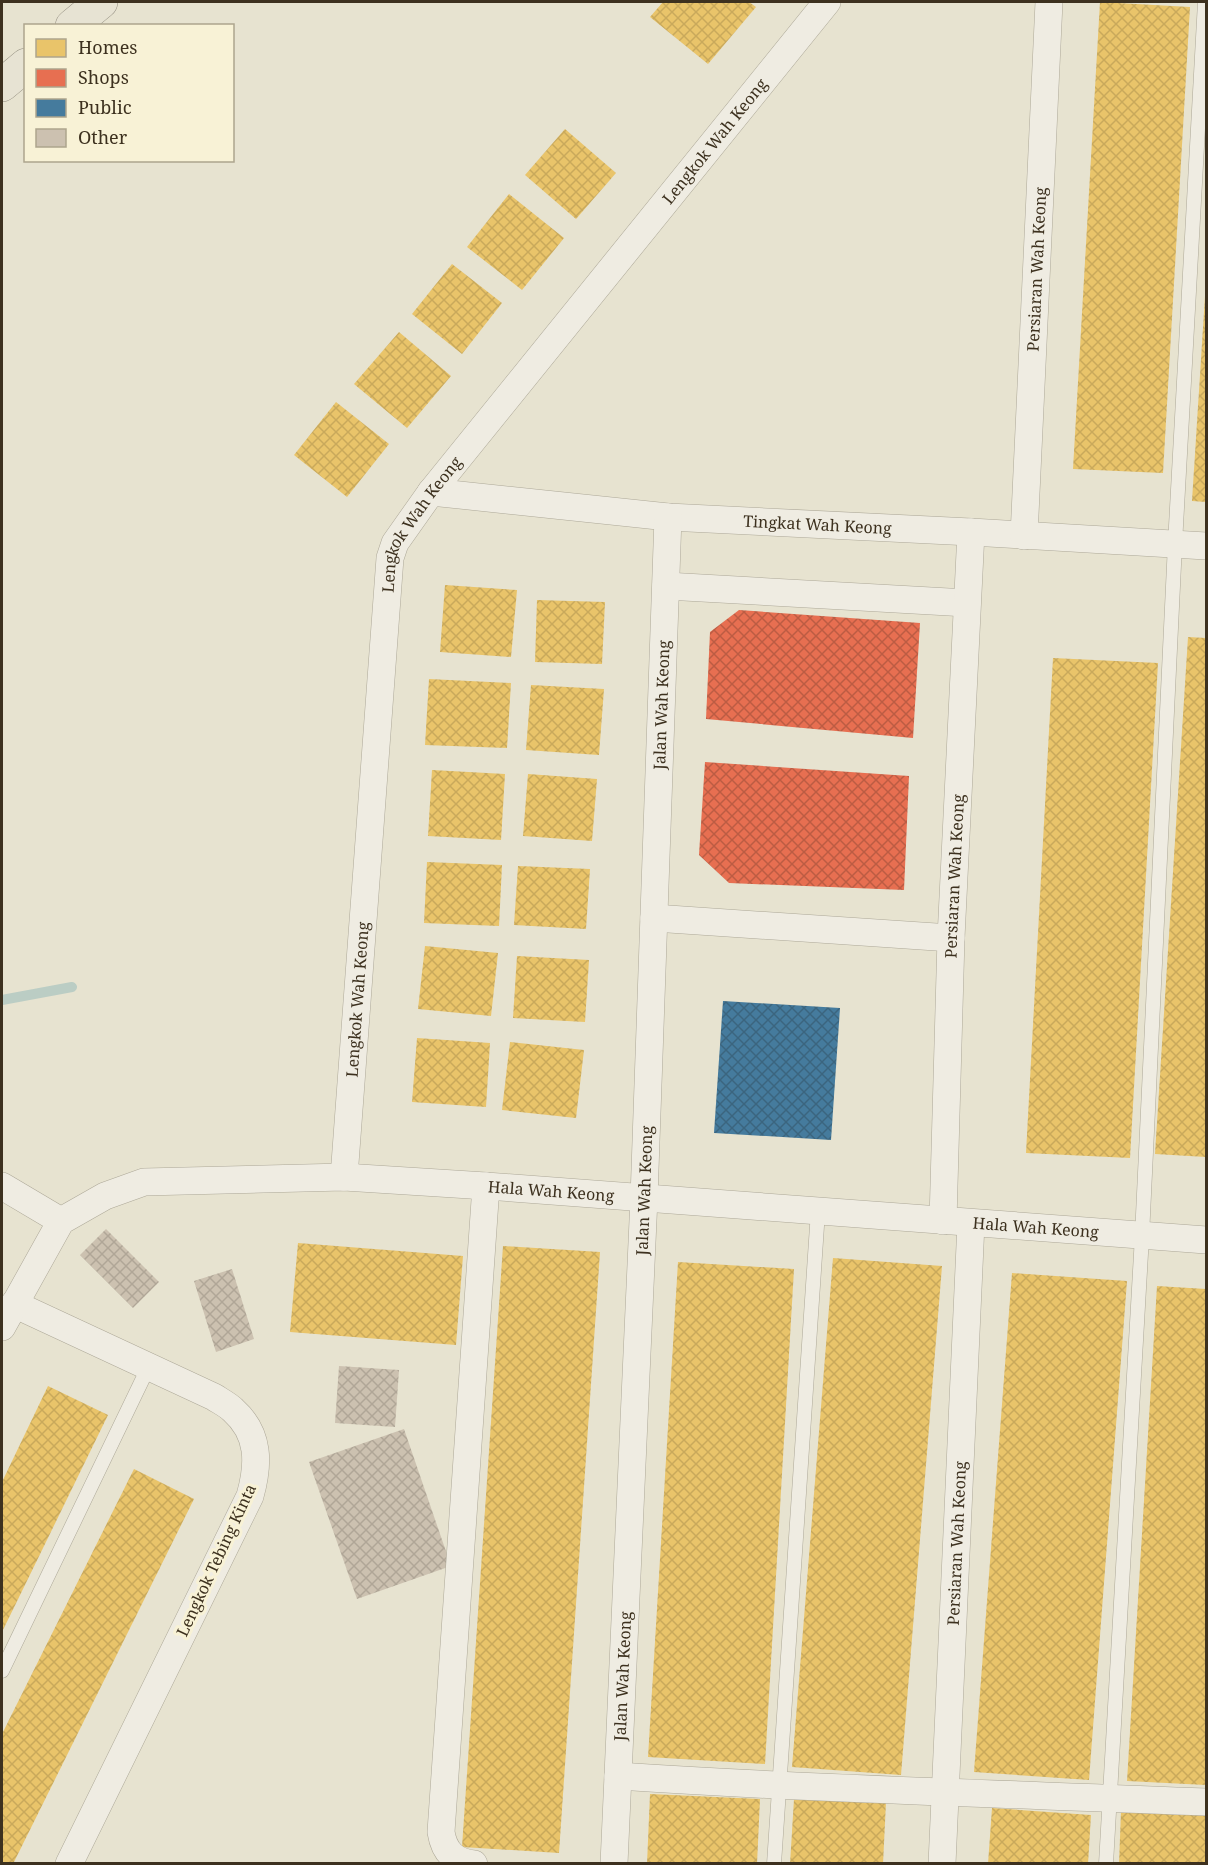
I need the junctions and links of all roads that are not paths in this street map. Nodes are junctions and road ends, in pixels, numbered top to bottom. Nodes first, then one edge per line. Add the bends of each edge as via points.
1 (101, 2) edge
2 (827, 2) edge
3 (1049, 2) edge
4 (1205, 2) edge
5 (74, 24) edge
6 (24, 67) edge
7 (2, 85) edge
8 (431, 492) junction
9 (668, 518) junction
10 (971, 532) junction
11 (1024, 536) junction
12 (1175, 544) junction
13 (1206, 546) edge
14 (666, 585) junction
15 (968, 603) junction
16 (654, 918) junction
17 (951, 938) junction
18 (344, 1177) junction
19 (2, 1186) edge
20 (486, 1186) junction
21 (644, 1198) junction
22 (818, 1211) junction
23 (61, 1221) junction
24 (943, 1221) junction
25 (971, 1223) junction
26 (1142, 1236) junction
27 (1206, 1240) edge
28 (8, 1316) edge
29 (148, 1368) junction
30 (2, 1671) edge
31 (618, 1776) junction
32 (778, 1786) junction
33 (945, 1791) junction
34 (1110, 1798) junction
35 (1206, 1802) edge
36 (69, 1863) edge
37 (474, 1863) edge
38 (614, 1863) edge
39 (774, 1863) edge
40 (942, 1863) edge
41 (1106, 1863) edge

1 - 5 main road
2 - 8 street, Lengkok Wah Keong
3 - 11 street, Persiaran Wah Keong
4 - 12 lane
6 - 7 main road
8 - 9 street, Tingkat Wah Keong
8 - 18 street, Lengkok Wah Keong via 395,543 390,558
9 - 10 street, Tingkat Wah Keong
9 - 14 street, Jalan Wah Keong
10 - 11 street, Tingkat Wah Keong
10 - 15 street, Persiaran Wah Keong
11 - 12 street, Tingkat Wah Keong
12 - 13 street, Tingkat Wah Keong
12 - 26 lane
14 - 15 street
14 - 16 street, Jalan Wah Keong
15 - 17 street, Persiaran Wah Keong
16 - 17 street
16 - 21 street, Jalan Wah Keong
17 - 24 street, Persiaran Wah Keong
18 - 20 street, Hala Wah Keong
18 - 23 street, Hala Wah Keong via 144,1182 105,1196
19 - 23 street
20 - 21 street, Hala Wah Keong
20 - 37 street via 441,1832 448,1853 457,1860
21 - 22 street, Hala Wah Keong
21 - 31 street, Jalan Wah Keong
22 - 24 street, Hala Wah Keong
22 - 32 lane
23 - 28 street
24 - 25 street, Hala Wah Keong
25 - 26 street, Hala Wah Keong
25 - 33 street, Persiaran Wah Keong
26 - 27 street, Hala Wah Keong
26 - 34 lane
28 - 29 street, Lengkok Tebing Kinta
29 - 30 lane
29 - 36 street, Lengkok Tebing Kinta via 233,1409 248,1428 256,1450 256,1473 250,1496
31 - 32 street
31 - 38 street, Jalan Wah Keong
32 - 33 street
32 - 39 lane
33 - 34 street
33 - 40 street, Persiaran Wah Keong
34 - 35 street
34 - 41 lane

